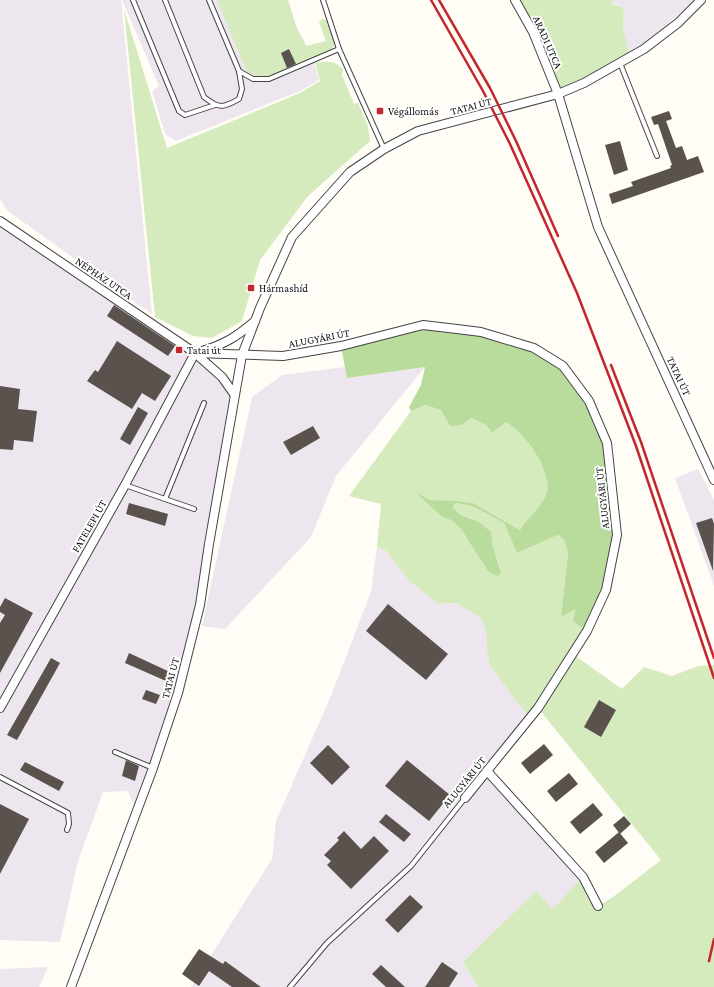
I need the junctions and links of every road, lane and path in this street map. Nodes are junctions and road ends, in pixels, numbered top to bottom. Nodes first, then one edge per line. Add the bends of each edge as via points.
1 (133, 0) edge
2 (165, 0) edge
3 (209, 0) edge
4 (322, 0) edge
5 (515, 0) edge
6 (701, 0) edge
7 (339, 48) junction
8 (620, 63) junction
9 (239, 71) junction
10 (558, 94) junction
11 (215, 105) junction
12 (384, 149) junction
13 (658, 156) dead end
14 (0, 221) edge
15 (256, 320) junction
16 (195, 353) junction
17 (242, 355) junction
18 (234, 394) junction
19 (204, 403) dead end
20 (714, 480) edge
21 (125, 484) junction
22 (165, 499) junction
23 (194, 509) dead end
24 (0, 708) edge
25 (115, 752) dead end
26 (153, 768) junction
27 (487, 771) junction
28 (0, 776) edge
29 (465, 798) joint
30 (67, 830) dead end
31 (598, 906) dead end
32 (71, 987) edge
33 (290, 987) edge

1 - 11 lane via 179,111 185,115
2 - 11 lane via 204,97
3 - 9 lane
4 - 7 lane
5 - 10 street, ARADI UTCA via 533,32
6 - 8 street via 674,26 644,49
7 - 9 lane via 269,79 253,79
7 - 12 lane
8 - 10 street
8 - 13 lane
9 - 11 lane via 242,89 239,99 225,106
10 - 12 street, TATAI ÚT via 418,131
10 - 20 street, TATAI ÚT via 598,227
12 - 15 street, TATAI ÚT via 350,172 292,236
14 - 16 street, NÉPHÁZ UTCA
15 - 16 street via 225,344
15 - 17 street, TATAI ÚT
16 - 17 street
16 - 18 street, NÉPHÁZ UTCA via 222,377
16 - 21 street, FATELEPI ÚT
17 - 18 street, TATAI ÚT
17 - 27 street, ALUGYÁRI ÚT via 284,356 319,351 423,325 481,332 534,348 563,366 589,402 607,443 616,519 617,535 606,590 588,632 574,655 538,708
18 - 26 street, TATAI ÚT via 200,605 178,693
19 - 22 lane
21 - 22 lane
21 - 24 street, FATELEPI ÚT
22 - 23 lane
25 - 26 lane
26 - 32 street, TATAI ÚT
27 - 29 street, ALUGYÁRI ÚT
27 - 31 street via 583,877
28 - 30 lane via 68,813
29 - 33 lane, ALUGYÁRI ÚT via 411,866 327,943

